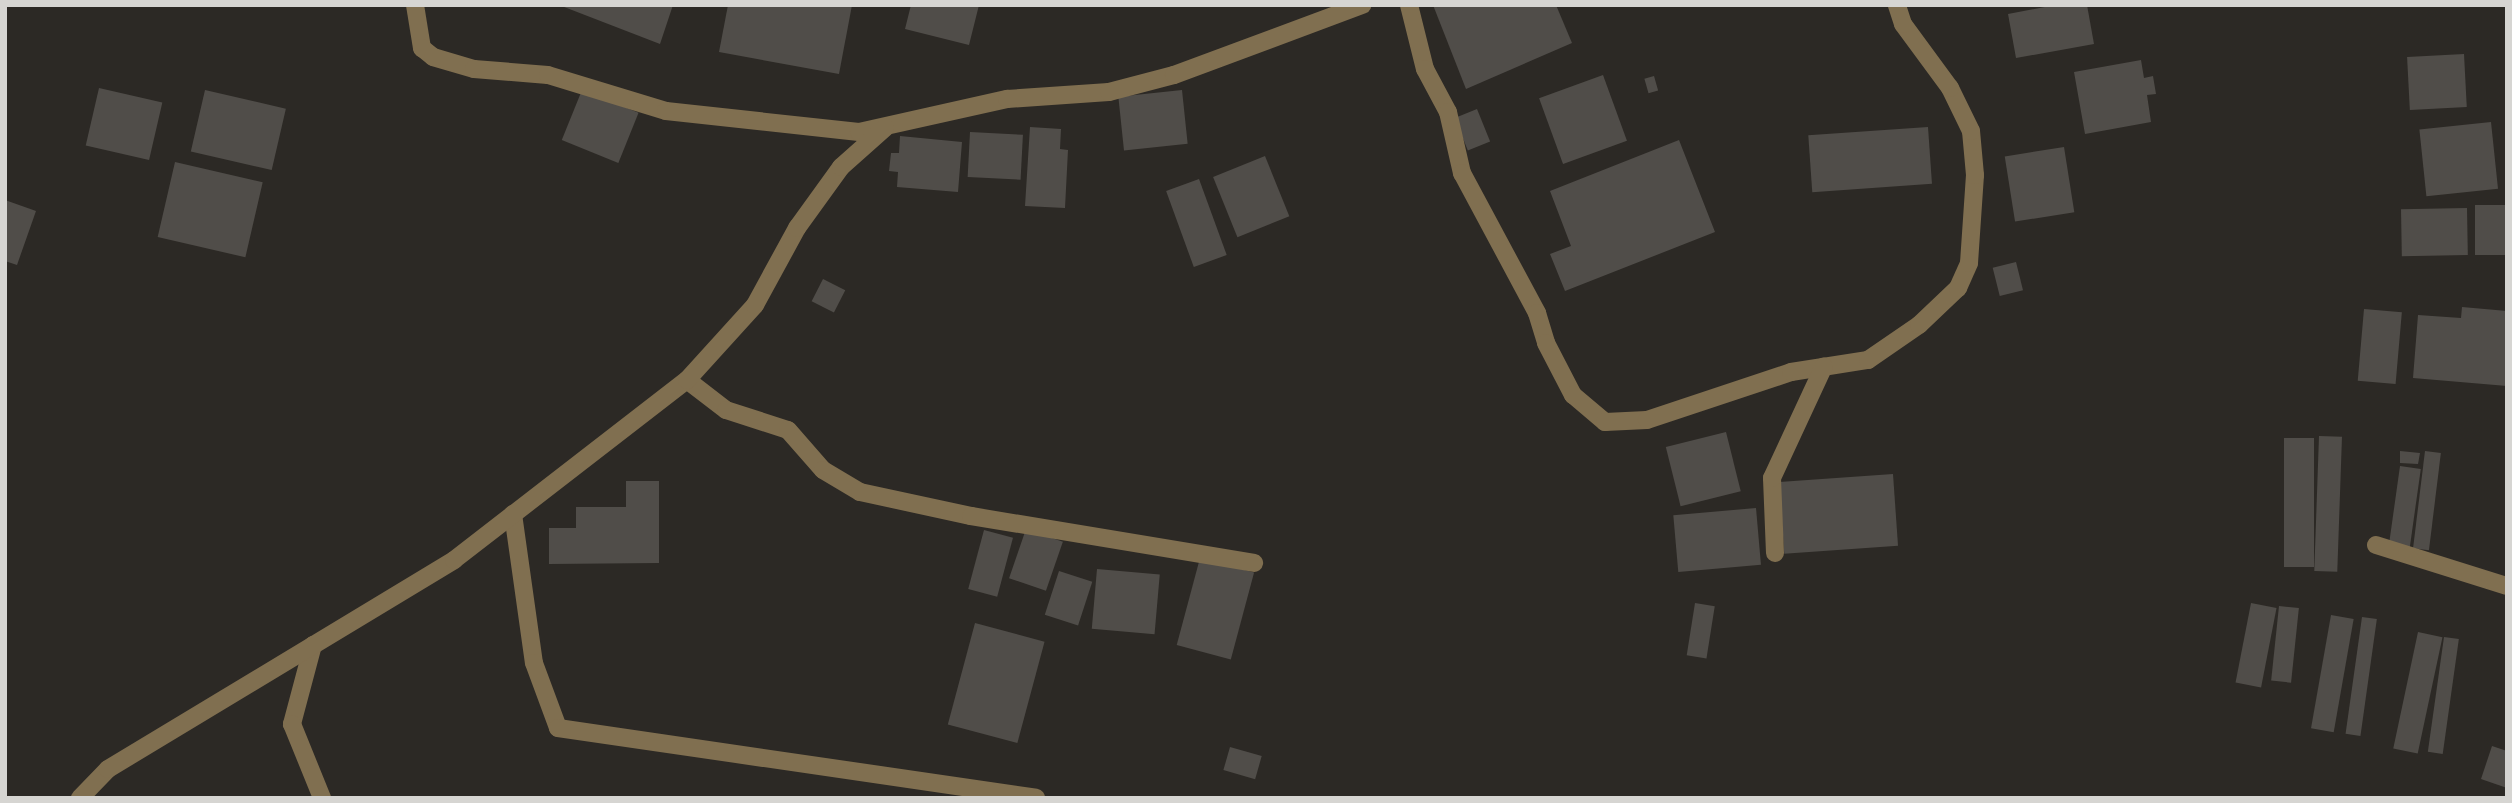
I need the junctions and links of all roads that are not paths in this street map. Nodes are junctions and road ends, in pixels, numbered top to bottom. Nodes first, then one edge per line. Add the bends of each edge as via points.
1 (415, 5) edge
2 (1362, 5) edge
3 (1409, 5) edge
4 (1896, 5) edge
5 (885, 128) junction
6 (1824, 366) junction
7 (687, 380) junction
8 (513, 514) junction
9 (2376, 545) dead end
10 (1775, 553) dead end
11 (1254, 563) dead end
12 (2507, 586) edge
13 (313, 645) junction
14 (80, 798) edge
15 (322, 798) edge
16 (1036, 798) edge

1 - 5 street via 422,48 433,57 474,69 548,75 666,111 859,132
2 - 5 street via 1174,75 1109,92 1007,99
3 - 6 street via 1424,69 1448,112 1462,173 1537,313 1546,343 1573,395 1605,422 1647,420 1791,372
4 - 6 street via 1903,24 1950,88 1971,131 1975,175 1969,263 1958,288 1896,342 1868,360
5 - 7 street via 841,167 797,228 755,305
6 - 10 street via 1772,478
7 - 8 street
7 - 11 street via 726,410 788,430 823,471 860,492 971,516
8 - 13 street via 454,560
8 - 16 street via 534,663 558,729
9 - 12 street
13 - 14 street via 108,769
13 - 15 street via 292,724

